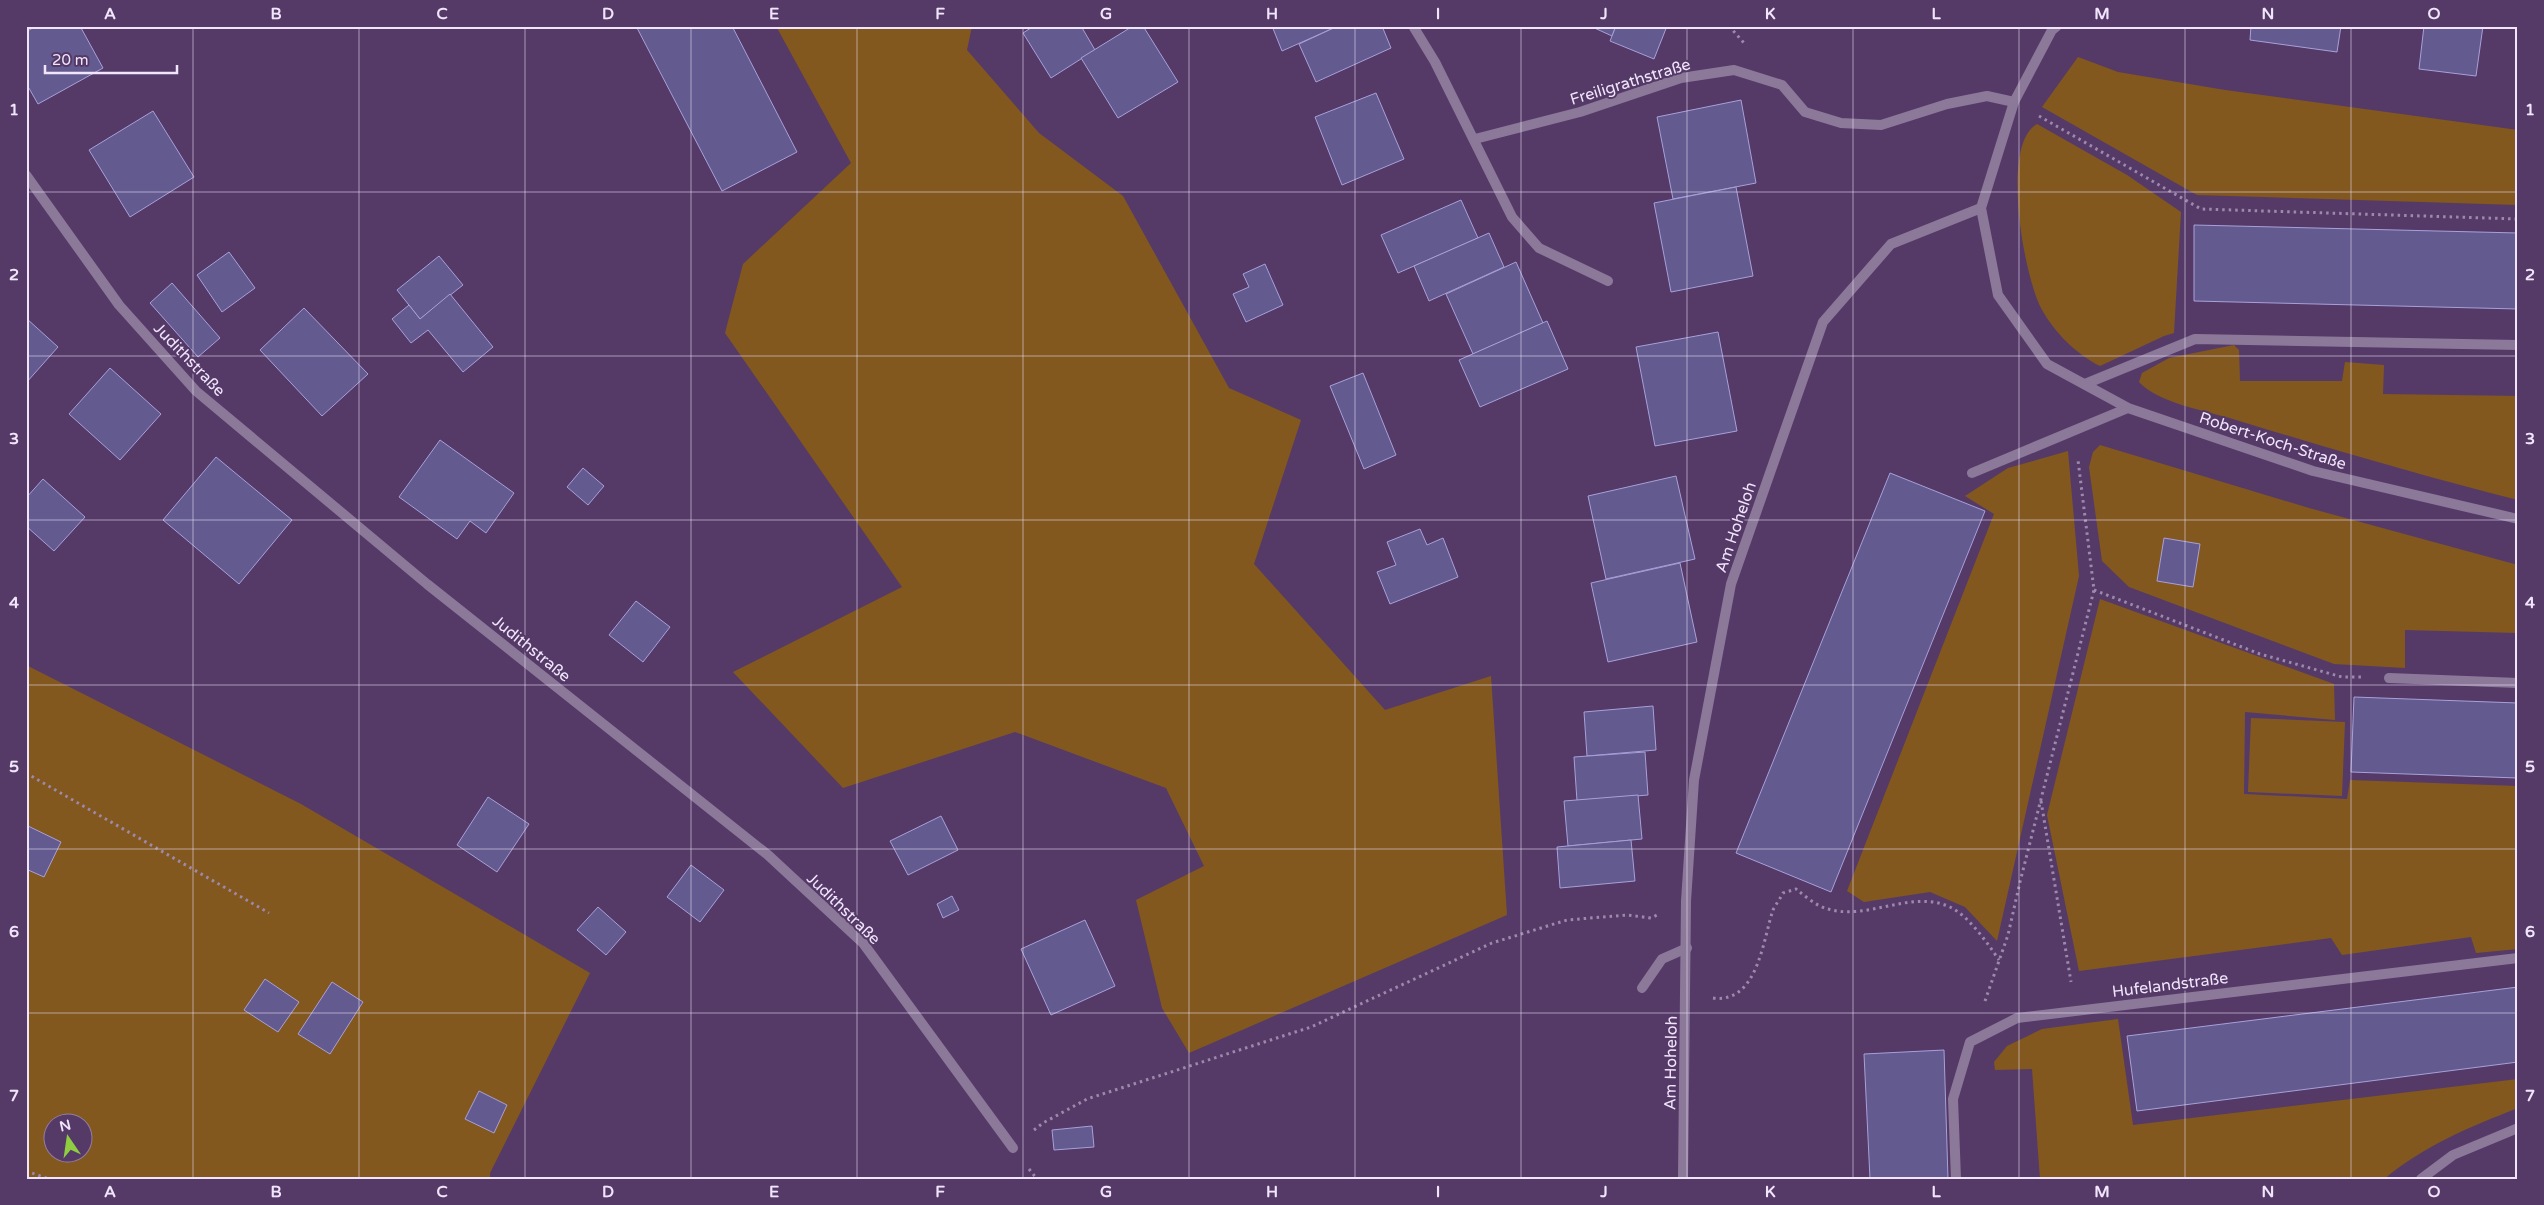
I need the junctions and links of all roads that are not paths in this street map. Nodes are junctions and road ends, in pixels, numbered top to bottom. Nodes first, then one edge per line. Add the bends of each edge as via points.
1 (1413, 26) edge
2 (2057, 26) edge
3 (2014, 102) junction
4 (1475, 139) junction
5 (26, 175) edge
6 (1981, 208) junction
7 (1608, 281) dead end
8 (2518, 345) edge
9 (2085, 384) junction
10 (2128, 408) junction
11 (1972, 473) dead end
12 (2518, 519) edge
13 (2389, 678) road end
14 (2518, 683) edge
15 (1687, 948) junction
16 (2518, 958) edge
17 (1642, 988) dead end
18 (2518, 1128) edge
19 (1013, 1148) road end
20 (1683, 1179) edge
21 (1956, 1179) edge
22 (2421, 1179) edge

1 - 4 street
2 - 3 street, Robert-Koch-Straße
3 - 4 street, Freiligrathstraße via 1987,96 1946,104 1881,125 1842,123 1805,112 1782,86 1734,70 1681,78 1580,112
3 - 6 street, Robert-Koch-Straße
4 - 7 street via 1512,217 1539,248
5 - 19 street, Judithstraße via 119,305 196,391 427,584 768,855 863,943
6 - 9 street, Robert-Koch-Straße via 1998,295 2047,364
6 - 15 street, Am Hoheloh via 1892,244 1823,322 1731,584 1694,780 1686,901
8 - 9 street via 2195,339
9 - 10 street, Robert-Koch-Straße
10 - 11 street
10 - 12 street, Robert-Koch-Straße via 2313,471
13 - 14 street
15 - 17 street via 1662,958
15 - 20 street, Am Hoheloh
16 - 21 street, Hufelandstraße via 2017,1018 1970,1042 1953,1099
18 - 22 street via 2452,1155

